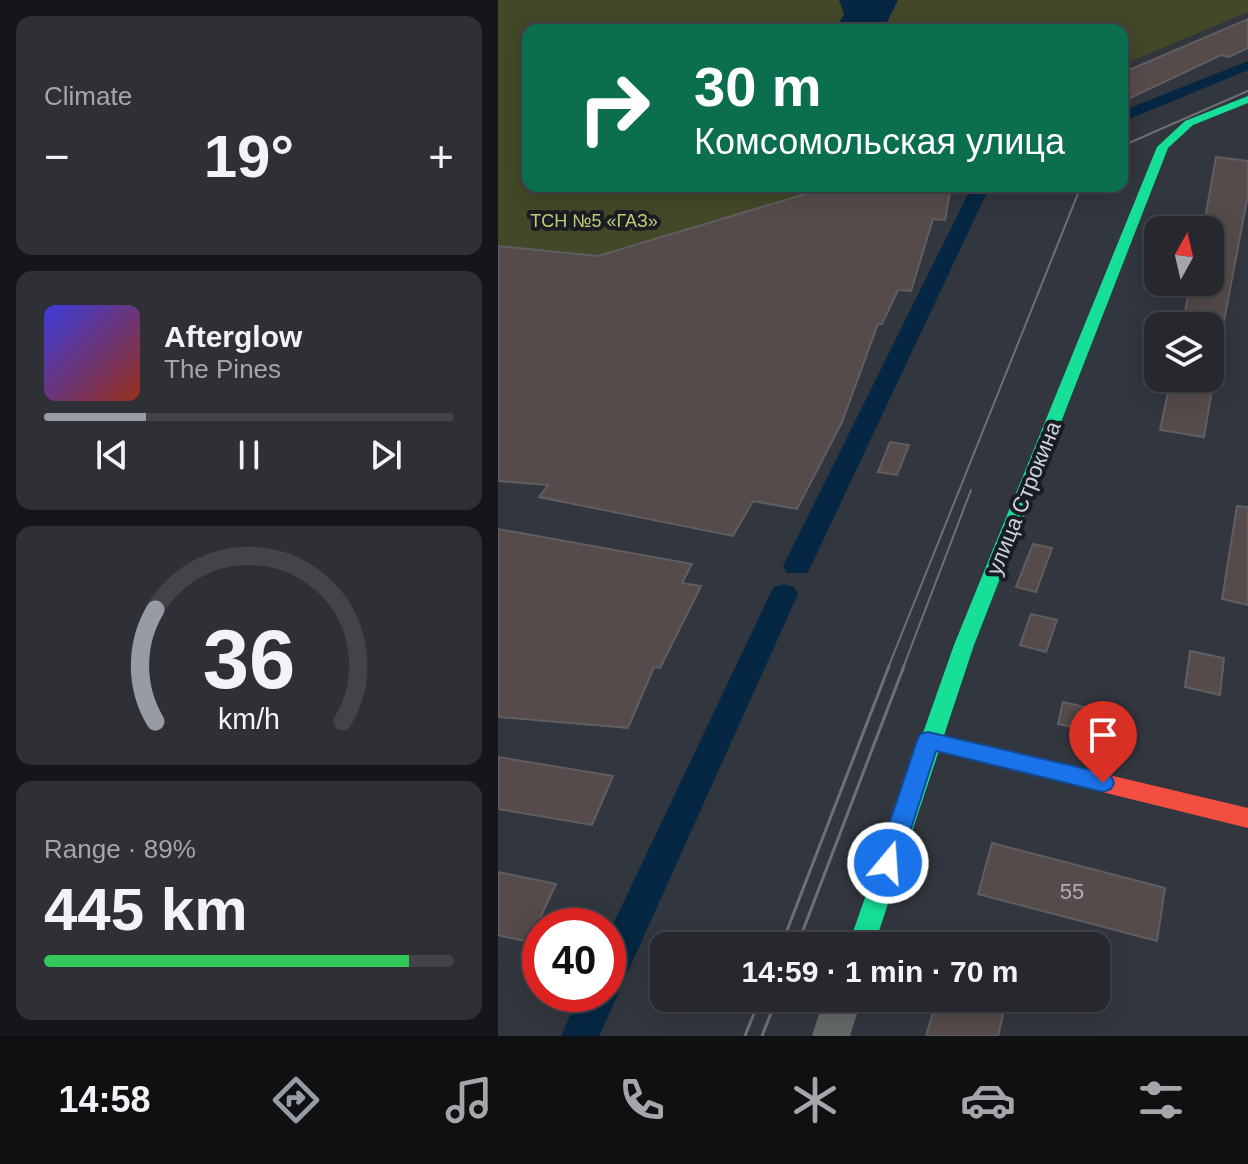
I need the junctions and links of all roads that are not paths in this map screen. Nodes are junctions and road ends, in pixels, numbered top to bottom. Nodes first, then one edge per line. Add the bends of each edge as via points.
1 (1248, 99) edge
2 (928, 741) junction
3 (1248, 818) edge
4 (866, 932) edge
5 (839, 1012) edge
6 (831, 1036) edge

1 - 2 street, улица Строкина via 1175,132 1163,147
2 - 3 street
2 - 4 street, улица Строкина
5 - 6 street

